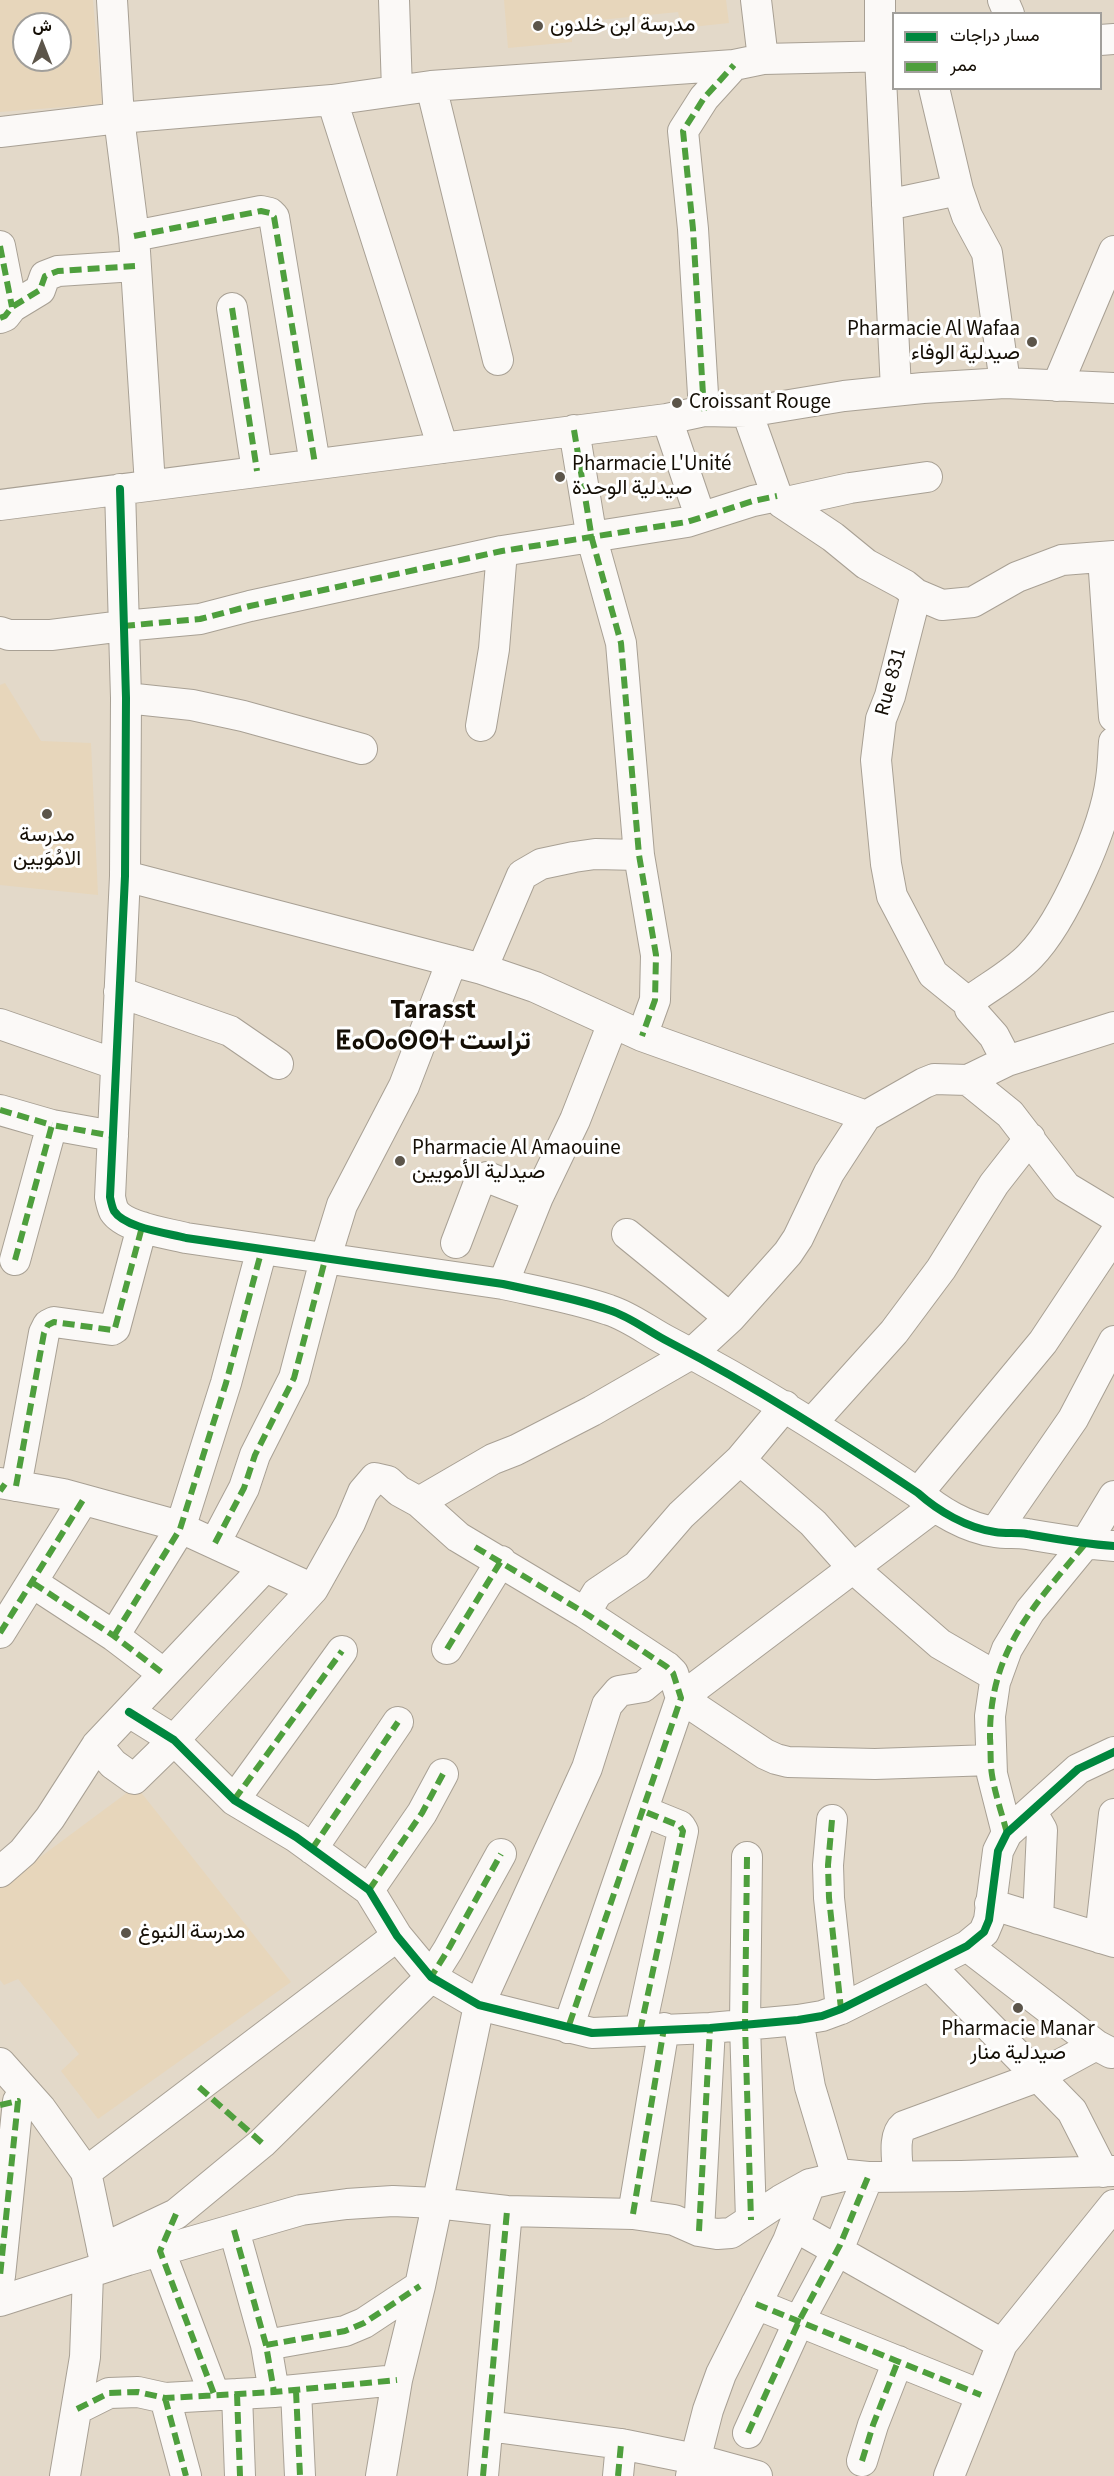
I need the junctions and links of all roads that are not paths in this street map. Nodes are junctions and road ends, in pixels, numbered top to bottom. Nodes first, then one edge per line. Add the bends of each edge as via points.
1 (112, 0) edge
2 (394, 0) edge
3 (756, 0) edge
4 (880, 0) edge
5 (887, 57) edge
6 (763, 59) junction
7 (734, 65) junction
8 (431, 86) junction
9 (397, 90) junction
10 (934, 90) edge
11 (332, 100) junction
12 (120, 118) junction
13 (0, 132) edge
14 (958, 190) junction
15 (886, 205) junction
16 (134, 236) junction
17 (0, 246) edge
18 (1114, 251) edge
19 (135, 266) junction
20 (232, 308) dead end
21 (6, 312) edge
22 (498, 360) dead end
23 (1005, 383) junction
24 (1057, 386) junction
25 (1114, 388) edge
26 (896, 390) junction
27 (704, 411) junction
28 (747, 412) junction
29 (667, 419) junction
30 (574, 430) junction
31 (443, 448) junction
32 (315, 464) junction
33 (257, 471) junction
34 (927, 477) dead end
35 (150, 485) junction
36 (120, 489) junction
37 (779, 500) junction
38 (0, 505) edge
39 (700, 516) junction
40 (592, 539) junction
41 (502, 551) junction
42 (1109, 557) edge
43 (916, 594) junction
44 (123, 626) junction
45 (0, 632) edge
46 (126, 698) junction
47 (1114, 717) edge
48 (481, 726) dead end
49 (1114, 742) edge
50 (362, 749) dead end
51 (1107, 822) edge
52 (639, 855) junction
53 (125, 876) junction
54 (452, 961) junction
55 (482, 969) junction
56 (119, 992) junction
57 (970, 1004) junction
58 (613, 1023) junction
59 (0, 1024) edge
60 (1114, 1027) edge
61 (642, 1036) junction
62 (1007, 1061) junction
63 (115, 1065) junction
64 (278, 1065) dead end
65 (968, 1080) junction
66 (0, 1110) edge
67 (866, 1116) junction
68 (52, 1125) junction
69 (113, 1136) junction
70 (1030, 1138) junction
71 (538, 1197) junction
72 (1114, 1216) edge
73 (142, 1227) junction
74 (627, 1234) dead end
75 (1114, 1235) edge
76 (456, 1243) dead end
77 (261, 1250) junction
78 (15, 1260) dead end
79 (325, 1260) junction
80 (503, 1284) junction
81 (730, 1318) junction
82 (1114, 1341) edge
83 (691, 1354) junction
84 (785, 1406) junction
85 (812, 1423) junction
86 (740, 1460) junction
87 (5, 1486) edge
88 (1114, 1496) edge
89 (83, 1500) junction
90 (926, 1500) junction
91 (419, 1502) junction
92 (180, 1529) junction
93 (995, 1532) junction
94 (215, 1543) junction
95 (1100, 1545) edge
96 (501, 1561) junction
97 (264, 1568) junction
98 (854, 1569) junction
99 (33, 1583) junction
100 (313, 1589) junction
101 (585, 1613) junction
102 (0, 1633) edge
103 (114, 1636) junction
104 (447, 1649) dead end
105 (342, 1651) dead end
106 (667, 1667) junction
107 (164, 1674) junction
108 (997, 1677) junction
109 (681, 1698) junction
110 (129, 1712) junction
111 (398, 1722) dead end
112 (174, 1740) junction
113 (97, 1745) junction
114 (1114, 1752) edge
115 (991, 1760) junction
116 (443, 1774) dead end
117 (234, 1800) junction
118 (643, 1811) junction
119 (1114, 1814) edge
120 (832, 1820) dead end
121 (1015, 1826) junction
122 (312, 1849) junction
123 (501, 1854) dead end
124 (747, 1857) dead end
125 (0, 1872) edge
126 (369, 1890) junction
127 (990, 1904) junction
128 (1038, 1919) junction
129 (397, 1936) junction
130 (1107, 1940) edge
131 (967, 1946) junction
132 (929, 1965) junction
133 (431, 1977) junction
134 (479, 2005) junction
135 (841, 2009) junction
136 (798, 2020) junction
137 (745, 2024) junction
138 (568, 2028) junction
139 (710, 2028) junction
140 (652, 2030) junction
141 (1105, 2050) edge
142 (0, 2063) edge
143 (1037, 2077) junction
144 (14, 2099) edge
145 (86, 2172) junction
146 (1108, 2172) edge
147 (898, 2176) junction
148 (868, 2177) junction
149 (824, 2181) junction
150 (436, 2203) junction
151 (1114, 2205) edge
152 (507, 2211) junction
153 (633, 2214) junction
154 (751, 2220) junction
155 (794, 2226) junction
156 (234, 2230) junction
157 (699, 2231) junction
158 (160, 2251) junction
159 (836, 2252) junction
160 (99, 2264) junction
161 (0, 2276) edge
162 (420, 2286) junction
163 (0, 2301) edge
164 (756, 2304) junction
165 (799, 2321) junction
166 (1002, 2344) junction
167 (266, 2345) junction
168 (898, 2361) junction
169 (397, 2380) junction
170 (285, 2391) junction
171 (225, 2394) junction
172 (981, 2395) junction
173 (165, 2398) junction
174 (77, 2409) junction
175 (488, 2426) junction
176 (748, 2433) dead end
177 (621, 2444) junction
178 (862, 2461) dead end
179 (693, 2468) edge
180 (65, 2476) edge
181 (186, 2476) edge
182 (240, 2476) edge
183 (300, 2476) edge
184 (381, 2476) edge
185 (483, 2476) edge
186 (618, 2476) edge
187 (756, 2476) edge
188 (949, 2476) edge

1 - 12 street
2 - 9 street
3 - 6 street
4 - 5 street
5 - 6 street
5 - 15 street
6 - 7 street
7 - 8 street
7 - 27 street via 704,98 683,131
8 - 9 street
8 - 22 street
9 - 11 street
10 - 14 street
11 - 12 street
11 - 31 street
12 - 13 street
12 - 16 street
14 - 15 street
14 - 23 street via 987,253
15 - 26 street
16 - 19 street
16 - 32 street via 261,211 274,217
17 - 21 street
18 - 24 street
19 - 21 street via 58,271 45,276 40,290
19 - 35 street
20 - 33 street
23 - 24 street
23 - 26 street
24 - 25 street
26 - 28 street
27 - 28 street
27 - 29 street
28 - 37 street
29 - 30 street
29 - 39 street
30 - 31 street
30 - 40 street
31 - 32 street
32 - 33 street
33 - 35 street
34 - 37 street
35 - 36 street
36 - 38 street
36 - 44 street
37 - 39 street
37 - 43 street via 866,564
39 - 40 street via 687,522
40 - 41 street
40 - 52 street via 621,643
41 - 44 street via 200,619
41 - 48 street via 494,649
42 - 43 street via 1062,560 1035,569 973,602 942,605
42 - 47 street
43 - 57 street, Rue 831 via 879,729 876,760 886,864 892,896 933,974
44 - 45 street via 51,635
44 - 46 street
46 - 50 street via 192,705
46 - 53 street
49 - 51 street
51 - 57 street via 1047,937 1029,958
52 - 55 street via 574,857 541,864 522,875
52 - 61 street via 656,956 655,1000
53 - 54 street
53 - 56 street
54 - 55 street
54 - 79 street via 404,1086 342,1205
55 - 58 street via 536,987
56 - 63 street
56 - 64 street via 230,1031
57 - 62 street, Rue 831
58 - 61 street
58 - 71 street via 575,1120
59 - 63 street
60 - 62 street
61 - 67 street
62 - 65 street
63 - 69 street
65 - 67 street via 934,1079
65 - 70 street via 1010,1114
66 - 68 street
67 - 81 street via 829,1173 798,1239
68 - 69 street
68 - 78 street
69 - 73 street via 113,1209 121,1218
70 - 72 street via 1066,1187
70 - 85 street via 994,1184 941,1269 894,1332
71 - 76 street via 487,1177 480,1180
71 - 80 street
73 - 77 street
73 - 87 street via 115,1328 54,1322 48,1325
74 - 81 street
75 - 90 street via 1043,1342
77 - 79 street
77 - 92 street via 226,1383
79 - 80 street
79 - 94 street via 294,1378
80 - 83 street via 628,1317
81 - 83 street
82 - 93 street via 1073,1419
83 - 84 street
83 - 91 street
84 - 85 street
84 - 86 street
85 - 90 street
86 - 98 street via 813,1523
86 - 101 street via 681,1515 638,1566 597,1593
87 - 89 street
88 - 95 street
89 - 92 street
89 - 99 street
90 - 93 street via 974,1526
90 - 98 street
91 - 96 street via 458,1537
91 - 100 street via 388,1480 375,1478 363,1492
92 - 94 street
92 - 103 street
93 - 95 street
94 - 97 street
95 - 108 street via 1030,1611 1007,1649
96 - 101 street
96 - 104 street
97 - 100 street
97 - 107 street
98 - 108 street via 940,1644
98 - 109 street
99 - 102 street
99 - 103 street
100 - 112 street
101 - 106 street
103 - 107 street
105 - 117 street
106 - 109 street
106 - 134 street via 643,1687 618,1691 607,1705 587,1768
107 - 110 street
108 - 115 street via 990,1716
109 - 115 street via 765,1754 788,1762
109 - 118 street
110 - 112 street
110 - 113 street
111 - 122 street
112 - 113 street via 134,1779 113,1764
112 - 117 street
113 - 125 street via 50,1818 23,1852
114 - 121 street via 1078,1769
115 - 121 street via 992,1774
116 - 126 street via 422,1813
117 - 122 street
118 - 138 street
118 - 140 street via 680,1826 683,1831
119 - 130 street
120 - 135 street via 829,1898
121 - 127 street via 998,1851
121 - 128 street via 1038,1823 1042,1830
122 - 126 street
123 - 133 street
124 - 137 street
126 - 129 street
127 - 128 street
127 - 131 street via 984,1932
128 - 130 street
129 - 133 street
129 - 145 street
131 - 132 street
131 - 141 street
132 - 135 street
132 - 143 street
133 - 134 street
133 - 160 street via 244,2157 176,2214
134 - 138 street
134 - 150 street
135 - 136 street
136 - 137 street
136 - 149 street
137 - 139 street
137 - 154 street
138 - 140 street via 592,2033
139 - 140 street
139 - 157 street
140 - 153 street
141 - 143 street
142 - 144 street
143 - 146 street via 1072,2111
143 - 147 street via 904,2126 897,2138
144 - 145 street via 41,2109
144 - 161 street
145 - 160 street
146 - 147 street
147 - 148 street
148 - 149 street via 848,2175
148 - 159 street
149 - 154 street
149 - 155 street
150 - 152 street
150 - 156 street via 393,2201 301,2210
150 - 162 street
151 - 166 street
152 - 153 street
152 - 175 street
153 - 157 street via 674,2220
154 - 157 street via 732,2233
155 - 159 street
155 - 164 street
156 - 158 street
156 - 167 street
158 - 160 street
158 - 171 street
159 - 165 street
159 - 166 street
160 - 163 street
160 - 174 street
162 - 167 street via 371,2319 345,2331
162 - 169 street
164 - 165 street
164 - 179 street via 721,2373
165 - 168 street
165 - 176 street
166 - 172 street
167 - 170 street
168 - 172 street
168 - 178 street
169 - 170 street
169 - 184 street
170 - 171 street
170 - 183 street
171 - 173 street
171 - 182 street
172 - 188 street
173 - 174 street via 138,2392 109,2393
173 - 181 street
174 - 180 street
175 - 177 street
175 - 185 street
177 - 179 street
177 - 186 street
179 - 187 street

